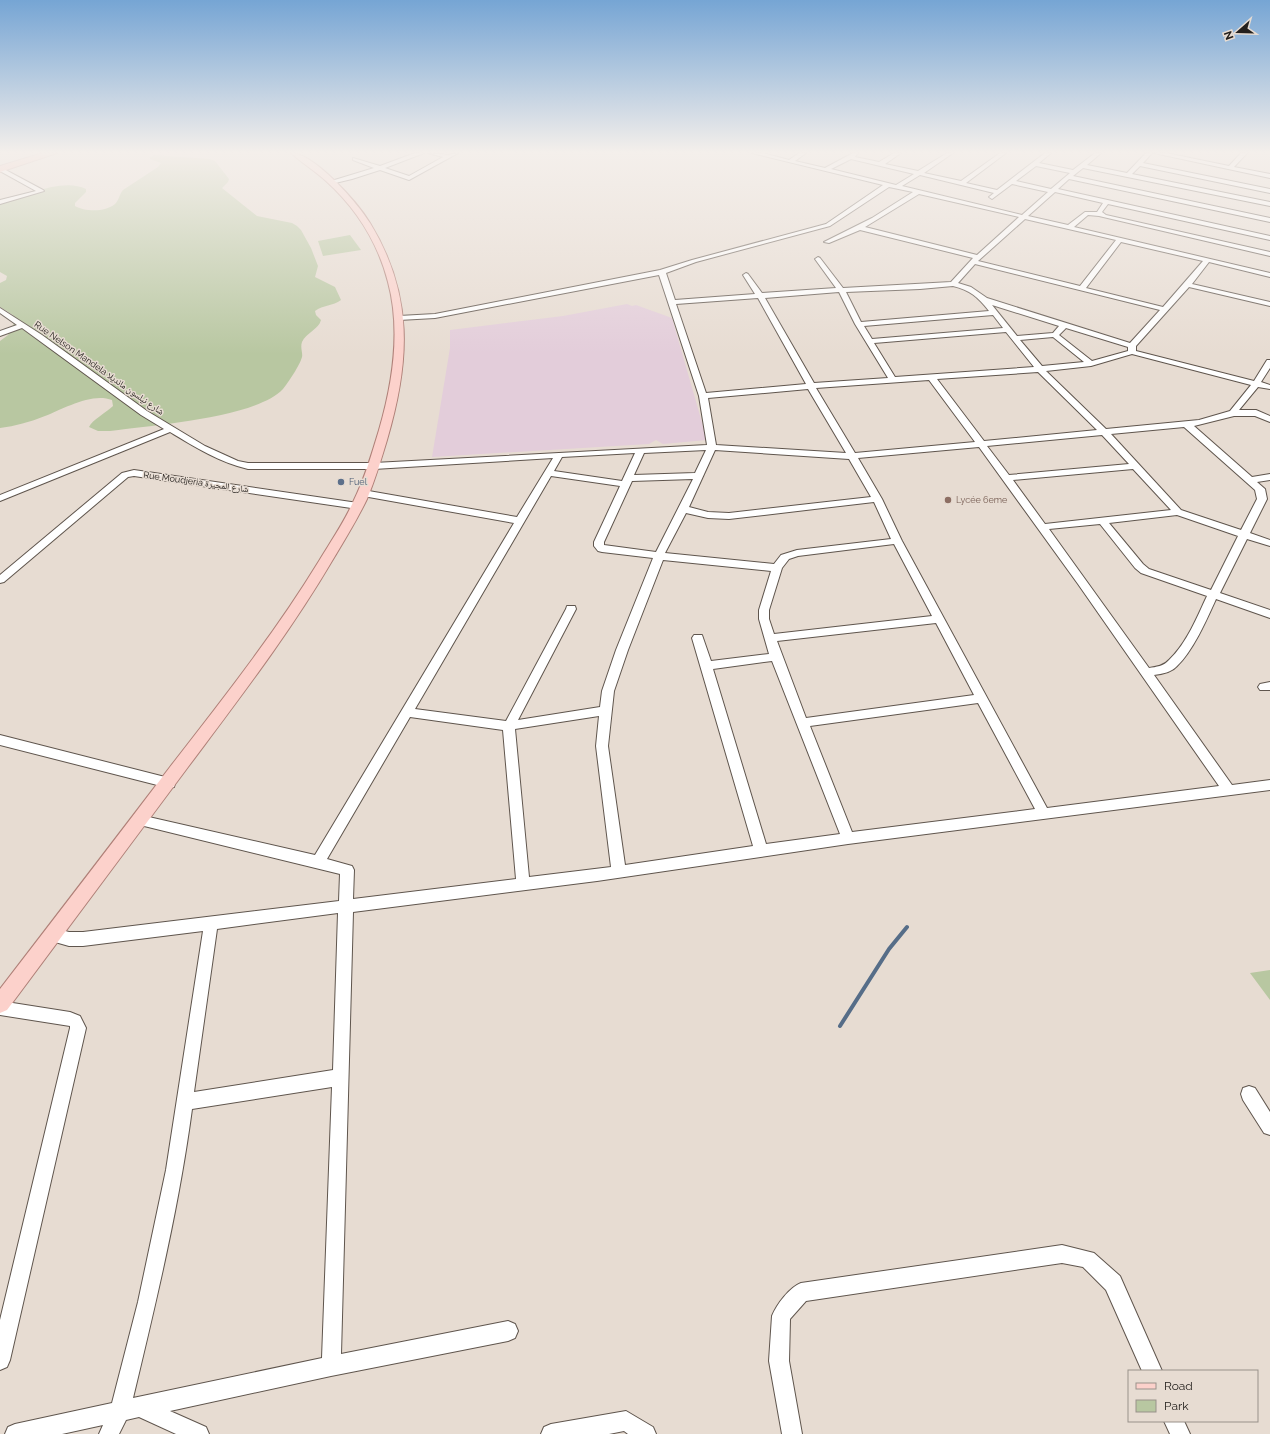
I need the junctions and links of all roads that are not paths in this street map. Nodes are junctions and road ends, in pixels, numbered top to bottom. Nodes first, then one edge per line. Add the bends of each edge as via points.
1 (364, 220) edge
2 (836, 220) edge
3 (874, 220) edge
4 (1020, 220) edge
5 (1040, 220) edge
6 (1079, 220) edge
7 (1133, 220) edge
8 (1218, 220) edge
9 (1070, 227) junction
10 (860, 228) junction
11 (1270, 238) edge
12 (1120, 239) junction
13 (827, 242) dead end
14 (1253, 242) junction
15 (1270, 254) edge
16 (818, 259) dead end
17 (976, 260) junction
18 (1207, 260) junction
19 (662, 272) junction
20 (1270, 274) edge
21 (746, 275) dead end
22 (953, 284) junction
23 (1187, 285) junction
24 (1082, 288) junction
25 (841, 290) junction
26 (761, 296) junction
27 (984, 300) junction
28 (672, 302) junction
29 (1270, 304) edge
30 (1164, 309) junction
31 (0, 310) edge
32 (994, 313) junction
33 (399, 318) junction
34 (859, 324) junction
35 (1064, 325) junction
36 (21, 326) junction
37 (1008, 330) junction
38 (0, 334) edge
39 (1055, 335) junction
40 (1014, 338) junction
41 (870, 341) junction
42 (1132, 349) junction
43 (1270, 362) edge
44 (1090, 364) junction
45 (1040, 369) junction
46 (930, 376) junction
47 (893, 380) junction
48 (1257, 383) junction
49 (811, 386) junction
50 (1270, 387) edge
51 (703, 396) junction
52 (1244, 400) junction
53 (1233, 413) junction
54 (1269, 417) edge
55 (1186, 424) junction
56 (170, 429) junction
57 (1104, 432) junction
58 (982, 444) junction
59 (712, 447) junction
60 (641, 450) junction
61 (560, 455) junction
62 (851, 456) junction
63 (374, 466) junction
64 (1135, 466) junction
65 (549, 473) junction
66 (698, 476) junction
67 (1270, 477) edge
68 (1007, 478) junction
69 (1249, 480) junction
70 (627, 481) junction
71 (364, 492) junction
72 (0, 498) edge
73 (877, 499) junction
74 (358, 506) junction
75 (683, 509) junction
76 (1178, 512) junction
77 (1102, 520) junction
78 (521, 522) junction
79 (1042, 527) junction
80 (1243, 534) junction
81 (897, 541) junction
82 (1270, 543) edge
83 (659, 556) junction
84 (777, 568) junction
85 (0, 580) edge
86 (1214, 594) junction
87 (571, 609) dead end
88 (1270, 614) edge
89 (939, 619) junction
90 (698, 638) dead end
91 (770, 638) junction
92 (776, 657) junction
93 (706, 666) junction
94 (1147, 673) junction
95 (981, 698) junction
96 (606, 710) junction
97 (408, 712) junction
98 (802, 723) junction
99 (509, 726) junction
100 (0, 740) edge
101 (169, 782) junction
102 (1270, 786) edge
103 (1229, 790) junction
104 (1044, 814) junction
105 (140, 820) junction
106 (848, 838) junction
107 (761, 851) junction
108 (318, 862) junction
109 (619, 872) junction
110 (523, 884) junction
111 (347, 906) junction
112 (211, 923) junction
113 (53, 935) junction
114 (0, 1004) edge
115 (0, 1008) edge
116 (341, 1077) junction
117 (1249, 1094) dead end
118 (186, 1102) junction
119 (1270, 1127) edge
120 (508, 1331) dead end
121 (0, 1360) edge
122 (331, 1366) junction
123 (1152, 1370) edge
124 (129, 1408) junction
125 (1174, 1422) edge
126 (15, 1434) edge
127 (109, 1434) edge
128 (199, 1434) edge
129 (551, 1434) edge
130 (646, 1434) edge
131 (792, 1434) edge
132 (1180, 1434) edge

1 - 33 main road via 376,239 390,275
2 - 19 street via 828,225
3 - 10 street
4 - 17 street
5 - 9 street
6 - 9 street
7 - 14 street
8 - 14 street
9 - 12 street
10 - 13 street
10 - 17 street
11 - 14 street
12 - 18 street
12 - 24 street
14 - 15 street
16 - 25 street
17 - 22 street
17 - 24 street
18 - 20 street
18 - 23 street
19 - 28 street
19 - 33 street via 435,316
21 - 26 street
22 - 25 street
22 - 27 street via 969,288
23 - 29 street
23 - 30 street
24 - 30 street
25 - 26 street
25 - 34 street
26 - 28 street
26 - 49 street
27 - 32 street
27 - 35 street
28 - 51 street
30 - 42 street
31 - 36 street, Rue Nelson Mandela شارع نيلسون مانديلا
32 - 34 street
32 - 37 street
33 - 63 main road via 398,374
34 - 41 street
35 - 39 street
35 - 42 street
36 - 38 street
36 - 56 street, Rue Nelson Mandela شارع نيلسون مانديلا via 40,337 144,414
37 - 40 street
37 - 41 street
39 - 40 street
39 - 44 street
40 - 45 street
41 - 47 street
42 - 44 street
42 - 48 street
43 - 48 street
44 - 45 street
45 - 46 street
45 - 57 street
46 - 47 street
46 - 58 street
47 - 49 street
48 - 50 street
48 - 52 street
49 - 51 street
49 - 62 street
51 - 59 street
52 - 53 street
52 - 54 street
53 - 54 street, Rue Nelson Mandela شارع نيلسون مانديلا via 1256,413
53 - 55 street, Rue Nelson Mandela شارع نيلسون مانديلا via 1200,423
55 - 57 street, Rue Nelson Mandela شارع نيلسون مانديلا
55 - 69 street
56 - 63 street, Rue Nelson Mandela شارع نيلسون مانديلا via 202,448 248,466
56 - 72 street
57 - 58 street, Rue Nelson Mandela شارع نيلسون مانديلا
57 - 64 street
58 - 62 street, Rue Nelson Mandela شارع نيلسون مانديلا
58 - 68 street
59 - 60 street, Rue Nelson Mandela شارع نيلسون مانديلا
59 - 62 street, Rue Nelson Mandela شارع نيلسون مانديلا
59 - 66 street
60 - 61 street, Rue Nelson Mandela شارع نيلسون مانديلا
60 - 70 street
61 - 63 street, Rue Nelson Mandela شارع نيلسون مانديلا
61 - 65 street
62 - 73 street
63 - 71 main road
64 - 68 street
64 - 76 street
65 - 70 street
65 - 78 street
66 - 70 street
66 - 75 street
67 - 69 street
68 - 79 street
69 - 80 street via 1260,489 1262,499
70 - 83 street via 599,546
71 - 74 main road
71 - 78 street
73 - 75 street via 730,516 708,515
73 - 81 street
74 - 85 street, Rue Moudjeria شارع المجيرة via 130,474
74 - 101 main road via 305,597
75 - 83 street
76 - 77 street
76 - 80 street
77 - 79 street
77 - 86 street via 1145,571
78 - 97 street
79 - 94 street
80 - 82 street
80 - 86 street
81 - 84 street via 798,553 785,556
81 - 89 street
83 - 84 street
83 - 96 street via 622,650 608,691
84 - 91 street via 764,610
86 - 88 street
86 - 94 street via 1191,639 1173,664 1164,670
87 - 99 street
89 - 91 street
89 - 95 street
90 - 93 street
91 - 92 street
92 - 93 street
92 - 98 street
93 - 107 street
94 - 103 street
95 - 98 street
95 - 104 street
96 - 99 street
96 - 109 street via 602,746
97 - 99 street
97 - 108 street
98 - 106 street
99 - 110 street
100 - 101 street
101 - 105 main road
102 - 103 street
103 - 104 street
104 - 106 street
105 - 108 street
105 - 113 main road
106 - 107 street
107 - 109 street
108 - 111 street via 347,870
109 - 110 street
110 - 111 street
111 - 112 street
111 - 116 street
112 - 113 street via 83,939
112 - 118 street
113 - 114 main road
115 - 121 street via 70,1019 78,1028
116 - 118 street
116 - 122 street
117 - 119 street
118 - 124 street
120 - 122 street
122 - 124 street
123 - 131 street via 1113,1283 1088,1259 1062,1254 801,1292 781,1316 779,1361
124 - 126 street
124 - 127 street
124 - 128 street
125 - 132 street
129 - 130 street via 626,1421

